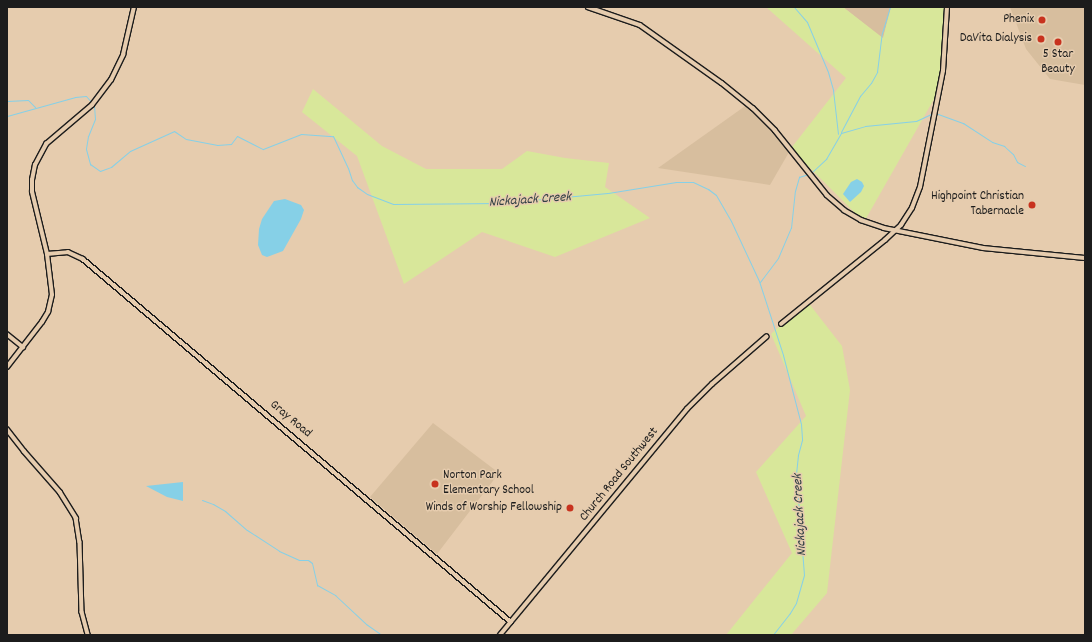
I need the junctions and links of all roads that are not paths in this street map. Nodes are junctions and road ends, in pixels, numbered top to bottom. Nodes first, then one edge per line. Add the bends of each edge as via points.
1 (134, 7) edge
2 (588, 7) edge
3 (947, 7) edge
4 (896, 230) junction
5 (47, 254) junction
6 (1085, 258) edge
7 (781, 324) dead end
8 (7, 334) edge
9 (766, 337) dead end
10 (23, 347) junction
11 (7, 367) edge
12 (7, 429) edge
13 (511, 622) junction
14 (88, 635) edge
15 (500, 635) edge

1 - 5 street via 120,62 111,80 98,99 46,144 34,165 32,192
2 - 4 street via 640,25 703,69 763,118 831,199 851,214 876,226
3 - 4 street via 944,64 919,192 912,208
4 - 6 street via 983,248
4 - 7 street
5 - 10 street via 52,287 50,305 42,322
5 - 13 street, Gray Road via 68,252 83,259
8 - 10 street
9 - 13 street, Church Road Southwest via 687,409
10 - 11 street
12 - 14 street via 60,492 76,518 80,542 82,612
13 - 15 street, Church Road Southwest

